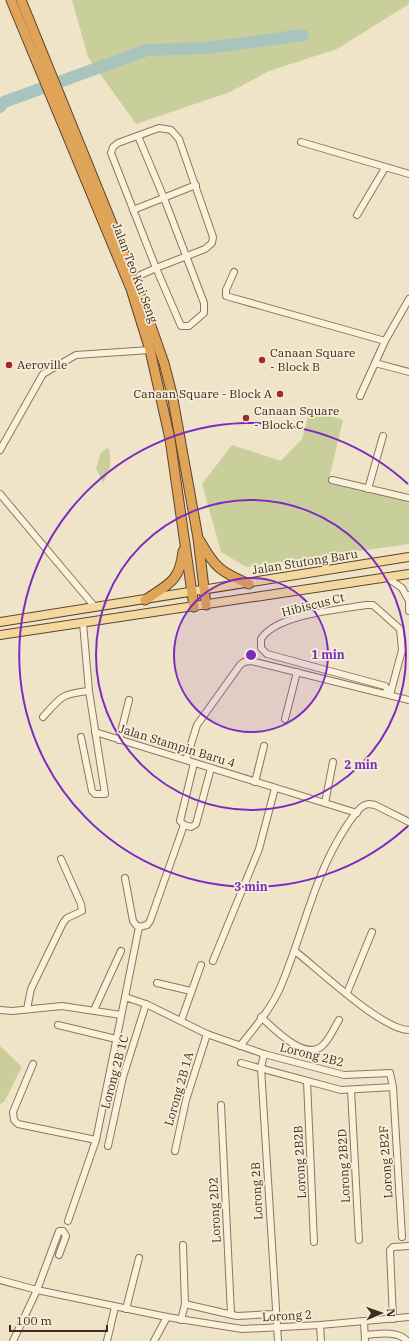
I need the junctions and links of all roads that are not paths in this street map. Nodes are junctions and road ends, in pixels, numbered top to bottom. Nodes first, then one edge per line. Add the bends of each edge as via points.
1 (11, 0) edge
2 (22, 0) edge
3 (138, 136) junction
4 (301, 142) dead end
5 (384, 168) junction
6 (409, 174) edge
7 (196, 185) junction
8 (164, 198) junction
9 (133, 210) junction
10 (357, 215) dead end
11 (186, 255) junction
12 (156, 268) junction
13 (234, 272) dead end
14 (134, 278) junction
15 (409, 299) edge
16 (407, 311) edge
17 (385, 341) junction
18 (150, 350) junction
19 (375, 363) junction
20 (409, 372) edge
21 (360, 396) dead end
22 (383, 436) dead end
23 (0, 450) edge
24 (332, 480) dead end
25 (368, 489) junction
26 (0, 494) edge
27 (409, 498) edge
28 (198, 538) junction
29 (185, 540) junction
30 (409, 558) edge
31 (409, 574) edge
32 (386, 577) junction
33 (249, 584) junction
34 (204, 591) junction
35 (193, 592) junction
36 (408, 596) edge
37 (145, 600) junction
38 (206, 606) junction
39 (95, 607) junction
40 (194, 607) junction
41 (409, 611) edge
42 (0, 622) edge
43 (83, 623) junction
44 (0, 635) edge
45 (297, 672) junction
46 (90, 691) junction
47 (388, 695) junction
48 (130, 700) dead end
49 (409, 700) edge
50 (44, 717) dead end
51 (284, 718) dead end
52 (95, 732) junction
53 (81, 737) dead end
54 (119, 740) junction
55 (264, 746) dead end
56 (186, 760) junction
57 (334, 762) dead end
58 (194, 763) junction
59 (211, 768) junction
60 (255, 782) junction
61 (275, 788) junction
62 (324, 803) junction
63 (357, 813) junction
64 (409, 822) edge
65 (184, 825) junction
66 (61, 859) dead end
67 (125, 878) dead end
68 (139, 927) junction
69 (372, 932) dead end
70 (121, 950) dead end
71 (295, 951) junction
72 (213, 961) dead end
73 (201, 965) dead end
74 (157, 983) dead end
75 (191, 991) junction
76 (347, 993) junction
77 (125, 997) junction
78 (146, 1004) junction
79 (28, 1009) junction
80 (0, 1010) edge
81 (94, 1010) junction
82 (121, 1015) junction
83 (261, 1017) junction
84 (339, 1020) dead end
85 (181, 1021) junction
86 (58, 1025) dead end
87 (409, 1030) edge
88 (207, 1034) junction
89 (116, 1039) junction
90 (240, 1046) junction
91 (264, 1054) junction
92 (241, 1063) dead end
93 (33, 1064) dead end
94 (261, 1068) junction
95 (307, 1081) junction
96 (393, 1086) junction
97 (351, 1090) junction
98 (221, 1105) dead end
99 (96, 1140) junction
100 (108, 1146) dead end
101 (175, 1151) dead end
102 (68, 1221) dead end
103 (402, 1237) dead end
104 (359, 1240) dead end
105 (314, 1242) dead end
106 (183, 1245) dead end
107 (409, 1246) edge
108 (59, 1255) dead end
109 (139, 1258) dead end
110 (0, 1280) edge
111 (37, 1290) junction
112 (185, 1304) junction
113 (115, 1307) junction
114 (126, 1309) junction
115 (231, 1314) junction
116 (275, 1314) junction
117 (409, 1317) edge
118 (167, 1318) junction
119 (393, 1318) junction
120 (181, 1320) junction
121 (364, 1321) junction
122 (320, 1325) junction
123 (277, 1328) junction
124 (365, 1338) edge
125 (13, 1341) edge
126 (107, 1341) edge
127 (154, 1341) edge
128 (278, 1341) edge
129 (321, 1341) edge
130 (407, 1341) edge

1 - 18 highway, Jalan Teo Kui Seng via 130,289
2 - 14 highway, Jalan Teo Kui Seng
3 - 7 street via 159,128 171,130 179,139
3 - 8 street
3 - 9 street via 118,143 111,153
4 - 5 street
5 - 6 street
5 - 10 street
7 - 8 street
7 - 11 street via 213,237 212,243 205,249
8 - 9 street
8 - 11 street
9 - 12 street
11 - 12 street
11 - 12 street via 205,309 204,313 189,326 181,326
12 - 14 street
13 - 17 street via 226,296
14 - 28 highway, Jalan Teo Kui Seng via 172,394
15 - 16 street
16 - 17 street
17 - 19 street
18 - 23 street via 76,355 43,374
18 - 29 highway, Jalan Teo Kui Seng via 170,439
19 - 20 street
19 - 21 street
22 - 25 street
24 - 25 street
25 - 27 street
26 - 39 street
28 - 33 highway via 217,568
28 - 34 highway, Jalan Teo Kui Seng
29 - 35 highway, Jalan Teo Kui Seng
29 - 37 highway via 182,566 178,575
30 - 33 main road, Jalan Stutong Baru
31 - 32 main road
32 - 36 street via 402,588
32 - 38 main road
33 - 34 main road, Jalan Stutong Baru
34 - 35 main road, Jalan Stutong Baru
34 - 38 highway
35 - 37 main road, Jalan Stutong Baru
35 - 40 highway
36 - 41 street
37 - 39 main road, Jalan Stutong Baru
38 - 40 main road
39 - 42 main road, Jalan Stutong Baru
40 - 43 main road
43 - 44 main road
43 - 46 street
45 - 47 street
45 - 51 street
45 - 56 street via 251,661 244,662 197,726
46 - 50 street via 61,696
46 - 52 street
47 - 47 street, Hibiscus Ct via 402,650 400,629 373,605 366,604 297,618 270,628 261,639 261,648 267,654 385,686
47 - 49 street
48 - 54 street
52 - 53 street via 105,794 92,792
52 - 54 street, Jalan Stampin Baru 4
54 - 56 street, Jalan Stampin Baru 4
55 - 60 street
56 - 58 street, Jalan Stampin Baru 4
57 - 62 street
58 - 59 street, Jalan Stampin Baru 4
58 - 65 street via 180,820
59 - 60 street, Jalan Stampin Baru 4
59 - 65 street via 196,824 191,827
60 - 61 street, Jalan Stampin Baru 4
61 - 62 street, Jalan Stampin Baru 4
61 - 72 street via 259,849
62 - 63 street, Jalan Stampin Baru 4
63 - 64 street via 366,804 375,805
63 - 71 street via 333,846 315,886
65 - 68 street via 150,921 147,925
66 - 79 street via 82,911 67,918 63,923 31,989
67 - 68 street via 133,921
68 - 77 street
69 - 76 street
70 - 81 street
71 - 76 street
71 - 83 street via 279,990
73 - 75 street
74 - 75 street
75 - 85 street
76 - 87 street via 385,1021 400,1029
77 - 78 street, Lorong 2B2
77 - 82 street
78 - 85 street, Lorong 2B2
78 - 100 street, Lorong 2B 1C via 124,1077
79 - 80 street
79 - 81 street via 62,1006
81 - 82 street
82 - 89 street
83 - 84 street via 294,1045 314,1049 324,1044
83 - 90 street
85 - 88 street, Lorong 2B2
86 - 89 street
88 - 90 street, Lorong 2B2
88 - 101 street, Lorong 2B 1A via 186,1100
89 - 99 street
90 - 91 street, Lorong 2B2
91 - 94 street, Lorong 2B
91 - 96 street, Lorong 2B2 via 344,1075 390,1073
92 - 94 street
93 - 99 street via 13,1112 14,1120 18,1124
94 - 95 street
94 - 116 street, Lorong 2B
95 - 97 street via 341,1090
95 - 105 street, Lorong 2B2B
96 - 97 street
96 - 103 street, Lorong 2B2F
97 - 104 street, Lorong 2B2D
98 - 115 street, Lorong 2D2
99 - 102 street
106 - 112 street
107 - 119 street via 393,1247 390,1250
108 - 111 street via 66,1236 63,1231 59,1231
109 - 114 street
110 - 111 street, Lorong 2
111 - 113 street, Lorong 2
111 - 125 street
112 - 115 street
112 - 120 street
113 - 114 street, Lorong 2
113 - 126 street
114 - 118 street, Lorong 2
115 - 116 street
116 - 123 street, Lorong 2B
117 - 119 street, Lorong 2
118 - 120 street, Lorong 2
118 - 127 street
119 - 121 street, Lorong 2
120 - 123 street, Lorong 2 via 242,1329
121 - 122 street, Lorong 2
121 - 124 street
122 - 123 street, Lorong 2
122 - 129 street
123 - 128 street, Lorong 2B
124 - 130 street via 398,1334

